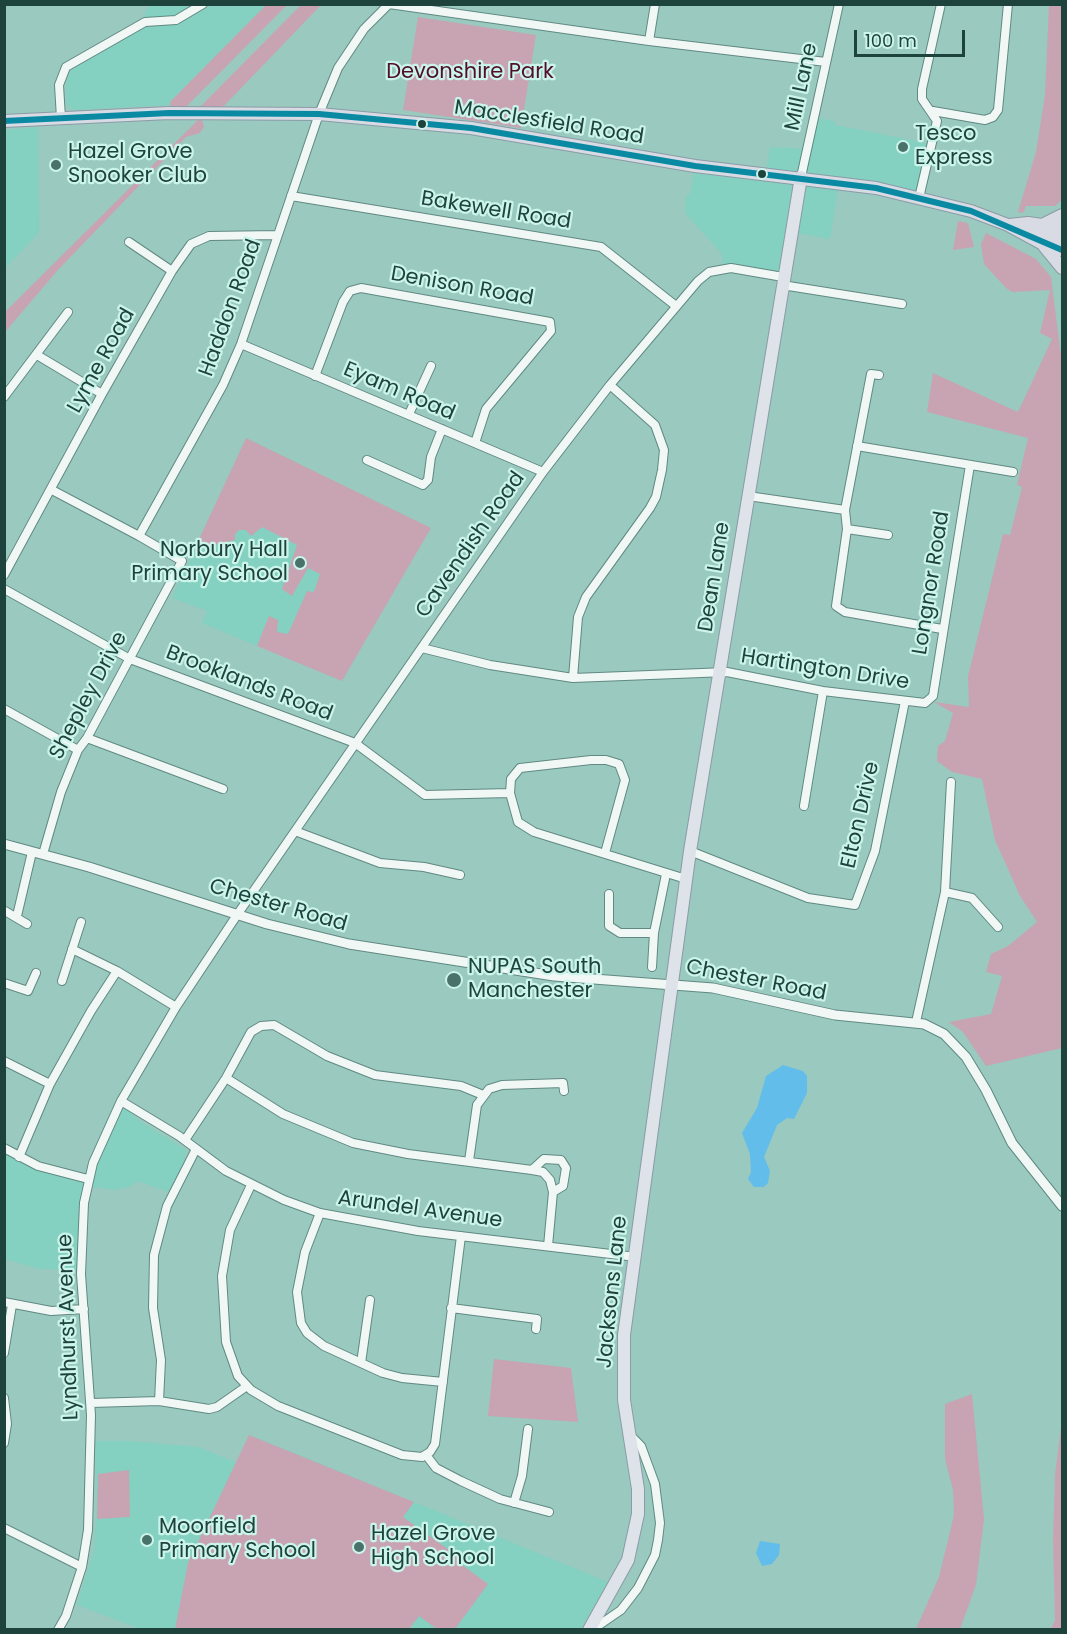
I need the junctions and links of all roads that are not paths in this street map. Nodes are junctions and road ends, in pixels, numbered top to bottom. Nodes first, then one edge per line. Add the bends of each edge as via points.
1 (203, 4) edge
2 (389, 4) edge
3 (655, 4) edge
4 (839, 4) edge
5 (941, 4) edge
6 (1008, 4) edge
7 (649, 41) junction
8 (826, 62) junction
9 (933, 111) junction
10 (319, 114) junction
11 (61, 118) junction
12 (4, 121) edge
13 (801, 177) junction
14 (291, 196) junction
15 (919, 198) junction
16 (1062, 215) edge
17 (1012, 225) junction
18 (1041, 225) junction
19 (1062, 228) edge
20 (277, 235) junction
21 (1062, 238) edge
22 (129, 242) dead end
23 (1043, 244) junction
24 (1062, 250) edge
25 (1062, 268) edge
26 (172, 271) junction
27 (783, 281) junction
28 (902, 304) dead end
29 (676, 306) junction
30 (68, 312) dead end
31 (241, 344) junction
32 (37, 355) junction
33 (431, 366) dead end
34 (879, 375) dead end
35 (315, 376) junction
36 (610, 385) junction
37 (102, 394) junction
38 (4, 397) edge
39 (409, 414) junction
40 (442, 429) junction
41 (475, 443) junction
42 (857, 446) junction
43 (367, 460) dead end
44 (970, 465) junction
45 (543, 472) junction
46 (1014, 472) dead end
47 (52, 490) junction
48 (748, 496) junction
49 (845, 510) junction
50 (847, 530) junction
51 (888, 535) dead end
52 (140, 536) junction
53 (4, 574) edge
54 (4, 589) edge
55 (942, 629) junction
56 (422, 648) junction
57 (130, 658) junction
58 (719, 672) junction
59 (573, 678) junction
60 (823, 691) junction
61 (905, 701) junction
62 (925, 703) joint
63 (4, 709) edge
64 (87, 738) junction
65 (355, 743) junction
66 (78, 750) junction
67 (951, 782) dead end
68 (223, 789) dead end
69 (510, 793) junction
70 (804, 806) dead end
71 (295, 831) junction
72 (4, 844) edge
73 (690, 851) junction
74 (32, 852) junction
75 (605, 853) junction
76 (43, 854) junction
77 (666, 874) junction
78 (460, 875) dead end
79 (686, 879) junction
80 (945, 892) junction
81 (609, 894) dead end
82 (5, 911) edge
83 (237, 915) junction
84 (17, 916) junction
85 (81, 922) dead end
86 (27, 924) dead end
87 (998, 927) dead end
88 (654, 933) junction
89 (72, 949) junction
90 (652, 967) dead end
91 (117, 971) junction
92 (36, 974) dead end
93 (62, 981) dead end
94 (4, 983) edge
95 (671, 984) junction
96 (28, 991) junction
97 (25, 999) dead end
98 (176, 1006) junction
99 (916, 1022) junction
100 (4, 1061) edge
101 (226, 1078) junction
102 (564, 1083) dead end
103 (50, 1084) junction
104 (483, 1095) junction
105 (121, 1101) junction
106 (185, 1140) junction
107 (4, 1148) edge
108 (196, 1149) junction
109 (19, 1157) junction
110 (469, 1161) junction
111 (532, 1170) junction
112 (88, 1179) junction
113 (251, 1185) junction
114 (553, 1192) junction
115 (1062, 1206) edge
116 (320, 1214) junction
117 (461, 1236) junction
118 (548, 1246) junction
119 (636, 1257) junction
120 (370, 1300) dead end
121 (8, 1304) edge
122 (451, 1308) junction
123 (84, 1309) junction
124 (536, 1329) dead end
125 (4, 1353) edge
126 (361, 1363) junction
127 (443, 1382) junction
128 (246, 1386) junction
129 (4, 1398) edge
130 (159, 1401) junction
131 (91, 1402) junction
132 (528, 1429) dead end
133 (629, 1434) junction
134 (4, 1443) edge
135 (426, 1455) junction
136 (514, 1503) junction
137 (549, 1512) dead end
138 (4, 1528) edge
139 (82, 1567) junction
140 (58, 1629) edge
141 (590, 1629) edge

1 - 11 street via 176,20 145,22 66,67 59,85
2 - 7 street
2 - 10 street, Haddon Road via 364,29 338,68
3 - 7 street
4 - 8 street, Mill Lane
5 - 9 street via 922,89 922,99
6 - 9 street via 998,110 985,120
7 - 8 street
8 - 13 street, Mill Lane
9 - 15 street via 937,121
10 - 11 highway, Macclesfield Road
10 - 13 highway, Macclesfield Road via 471,128 694,166
10 - 14 street, Haddon Road
11 - 12 highway, Macclesfield Road
13 - 15 highway, Macclesfield Road
13 - 27 main road, Dean Lane
14 - 20 street, Haddon Road
14 - 29 street, Bakewell Road via 601,247
15 - 17 highway, Macclesfield Road
16 - 18 highway
17 - 18 highway, Macclesfield Road
17 - 21 highway
17 - 23 highway, Macclesfield Road
18 - 19 highway, Macclesfield Road
20 - 26 street, Lyme Road via 209,236 191,244
20 - 31 street, Haddon Road
22 - 26 street
23 - 24 highway, Macclesfield Road
23 - 25 highway
26 - 37 street, Lyme Road
27 - 28 street
27 - 29 street, Cavendish Road via 731,268 715,269 698,280
27 - 48 main road, Dean Lane
29 - 36 street, Cavendish Road
30 - 32 street
31 - 35 street, Eyam Road
31 - 52 street, Haddon Road via 224,386
32 - 37 street
32 - 38 street
33 - 39 street
34 - 42 street via 871,374
35 - 39 street, Eyam Road
35 - 41 street, Denison Road via 343,302 350,291 361,288 550,322 551,331 486,409
36 - 45 street, Cavendish Road
36 - 59 street via 655,425 662,442 662,470 651,508 586,597 578,617
37 - 47 street, Lyme Road
39 - 40 street, Eyam Road
40 - 41 street, Eyam Road
40 - 43 street via 430,457 428,480 423,485
41 - 45 street, Eyam Road
42 - 44 street
42 - 49 street
44 - 46 street
44 - 55 street, Longnor Road
45 - 56 street, Cavendish Road
47 - 52 street
47 - 53 street, Lyme Road
48 - 49 street
48 - 58 main road, Dean Lane
49 - 50 street
50 - 51 street
50 - 55 street via 836,606 845,612
52 - 57 street, Shepley Drive via 182,561
54 - 57 street, Brooklands Road
55 - 62 street, Longnor Road via 933,696
56 - 59 street, Hartington Drive via 490,665
56 - 65 street, Cavendish Road
57 - 64 street, Shepley Drive
57 - 65 street, Brooklands Road
58 - 59 street, Hartington Drive
58 - 60 street, Hartington Drive
58 - 73 main road, Dean Lane
60 - 61 street, Hartington Drive
60 - 70 street
61 - 62 street, Hartington Drive
61 - 73 street, Elton Drive via 875,851 855,905 808,898
63 - 66 street
64 - 66 street, Shepley Drive
64 - 68 street
65 - 69 street, Brooklands Road via 425,795
65 - 71 street, Cavendish Road
66 - 76 street, Shepley Drive
67 - 80 street
69 - 75 street via 518,822 534,832
69 - 75 street via 511,778 520,768 606,760 619,764 625,780
71 - 78 street via 380,863
71 - 83 street, Cavendish Road
72 - 74 street, Chester Road
73 - 79 main road, Dean Lane
74 - 76 street, Chester Road
74 - 84 street
75 - 77 street
76 - 83 street, Chester Road
77 - 79 street
77 - 88 street
79 - 95 main road, Dean Lane
80 - 87 street via 972,898
80 - 99 street
81 - 88 street via 609,926 620,933
82 - 84 street
83 - 95 street, Chester Road via 349,944 442,961 556,976
83 - 98 street, Lyndhurst Avenue
84 - 86 street
85 - 89 street
88 - 90 street
89 - 91 street
89 - 93 street
91 - 98 street
91 - 103 street
92 - 96 street
94 - 96 street
95 - 99 street, Chester Road via 713,988 835,1014
95 - 119 main road, Jacksons Lane
96 - 97 street
98 - 105 street, Lyndhurst Avenue
99 - 115 street, Chester Road via 944,1034 966,1057 1012,1143
100 - 103 street
101 - 104 street via 251,1032 274,1025 327,1056 375,1075 461,1086
101 - 106 street
101 - 110 street via 283,1114 353,1143
102 - 104 street via 501,1085
103 - 109 street
104 - 110 street via 474,1118
105 - 106 street, Arundel Avenue
105 - 112 street, Lyndhurst Avenue
106 - 108 street, Arundel Avenue
107 - 109 street
108 - 113 street, Arundel Avenue
108 - 130 street via 166,1206 154,1255 153,1308 161,1360
109 - 112 street
110 - 111 street
111 - 114 street via 543,1172
111 - 114 street via 544,1159 565,1163 562,1186
112 - 123 street, Lyndhurst Avenue via 81,1251
113 - 116 street, Arundel Avenue
113 - 128 street via 230,1230 222,1276 226,1342 238,1376
114 - 118 street
116 - 117 street, Arundel Avenue
116 - 126 street via 311,1232 297,1292 301,1323 324,1346
117 - 118 street, Arundel Avenue
117 - 122 street
118 - 119 street, Arundel Avenue
119 - 133 main road, Jacksons Lane via 622,1370
120 - 126 street
121 - 123 street via 51,1311
121 - 125 street
122 - 124 street via 537,1319
122 - 127 street
123 - 131 street, Lyndhurst Avenue
126 - 127 street via 402,1378
127 - 135 street via 435,1444
128 - 130 street via 209,1409
128 - 135 street via 278,1406 402,1455
129 - 134 street
130 - 131 street
131 - 139 street, Lyndhurst Avenue via 88,1530
132 - 136 street
133 - 141 main road, Jacksons Lane via 638,1489 635,1535 616,1585
133 - 141 street via 641,1446 655,1484 658,1540 638,1588 621,1610
135 - 136 street via 436,1468
136 - 137 street
138 - 139 street
139 - 140 street, Lyndhurst Avenue

